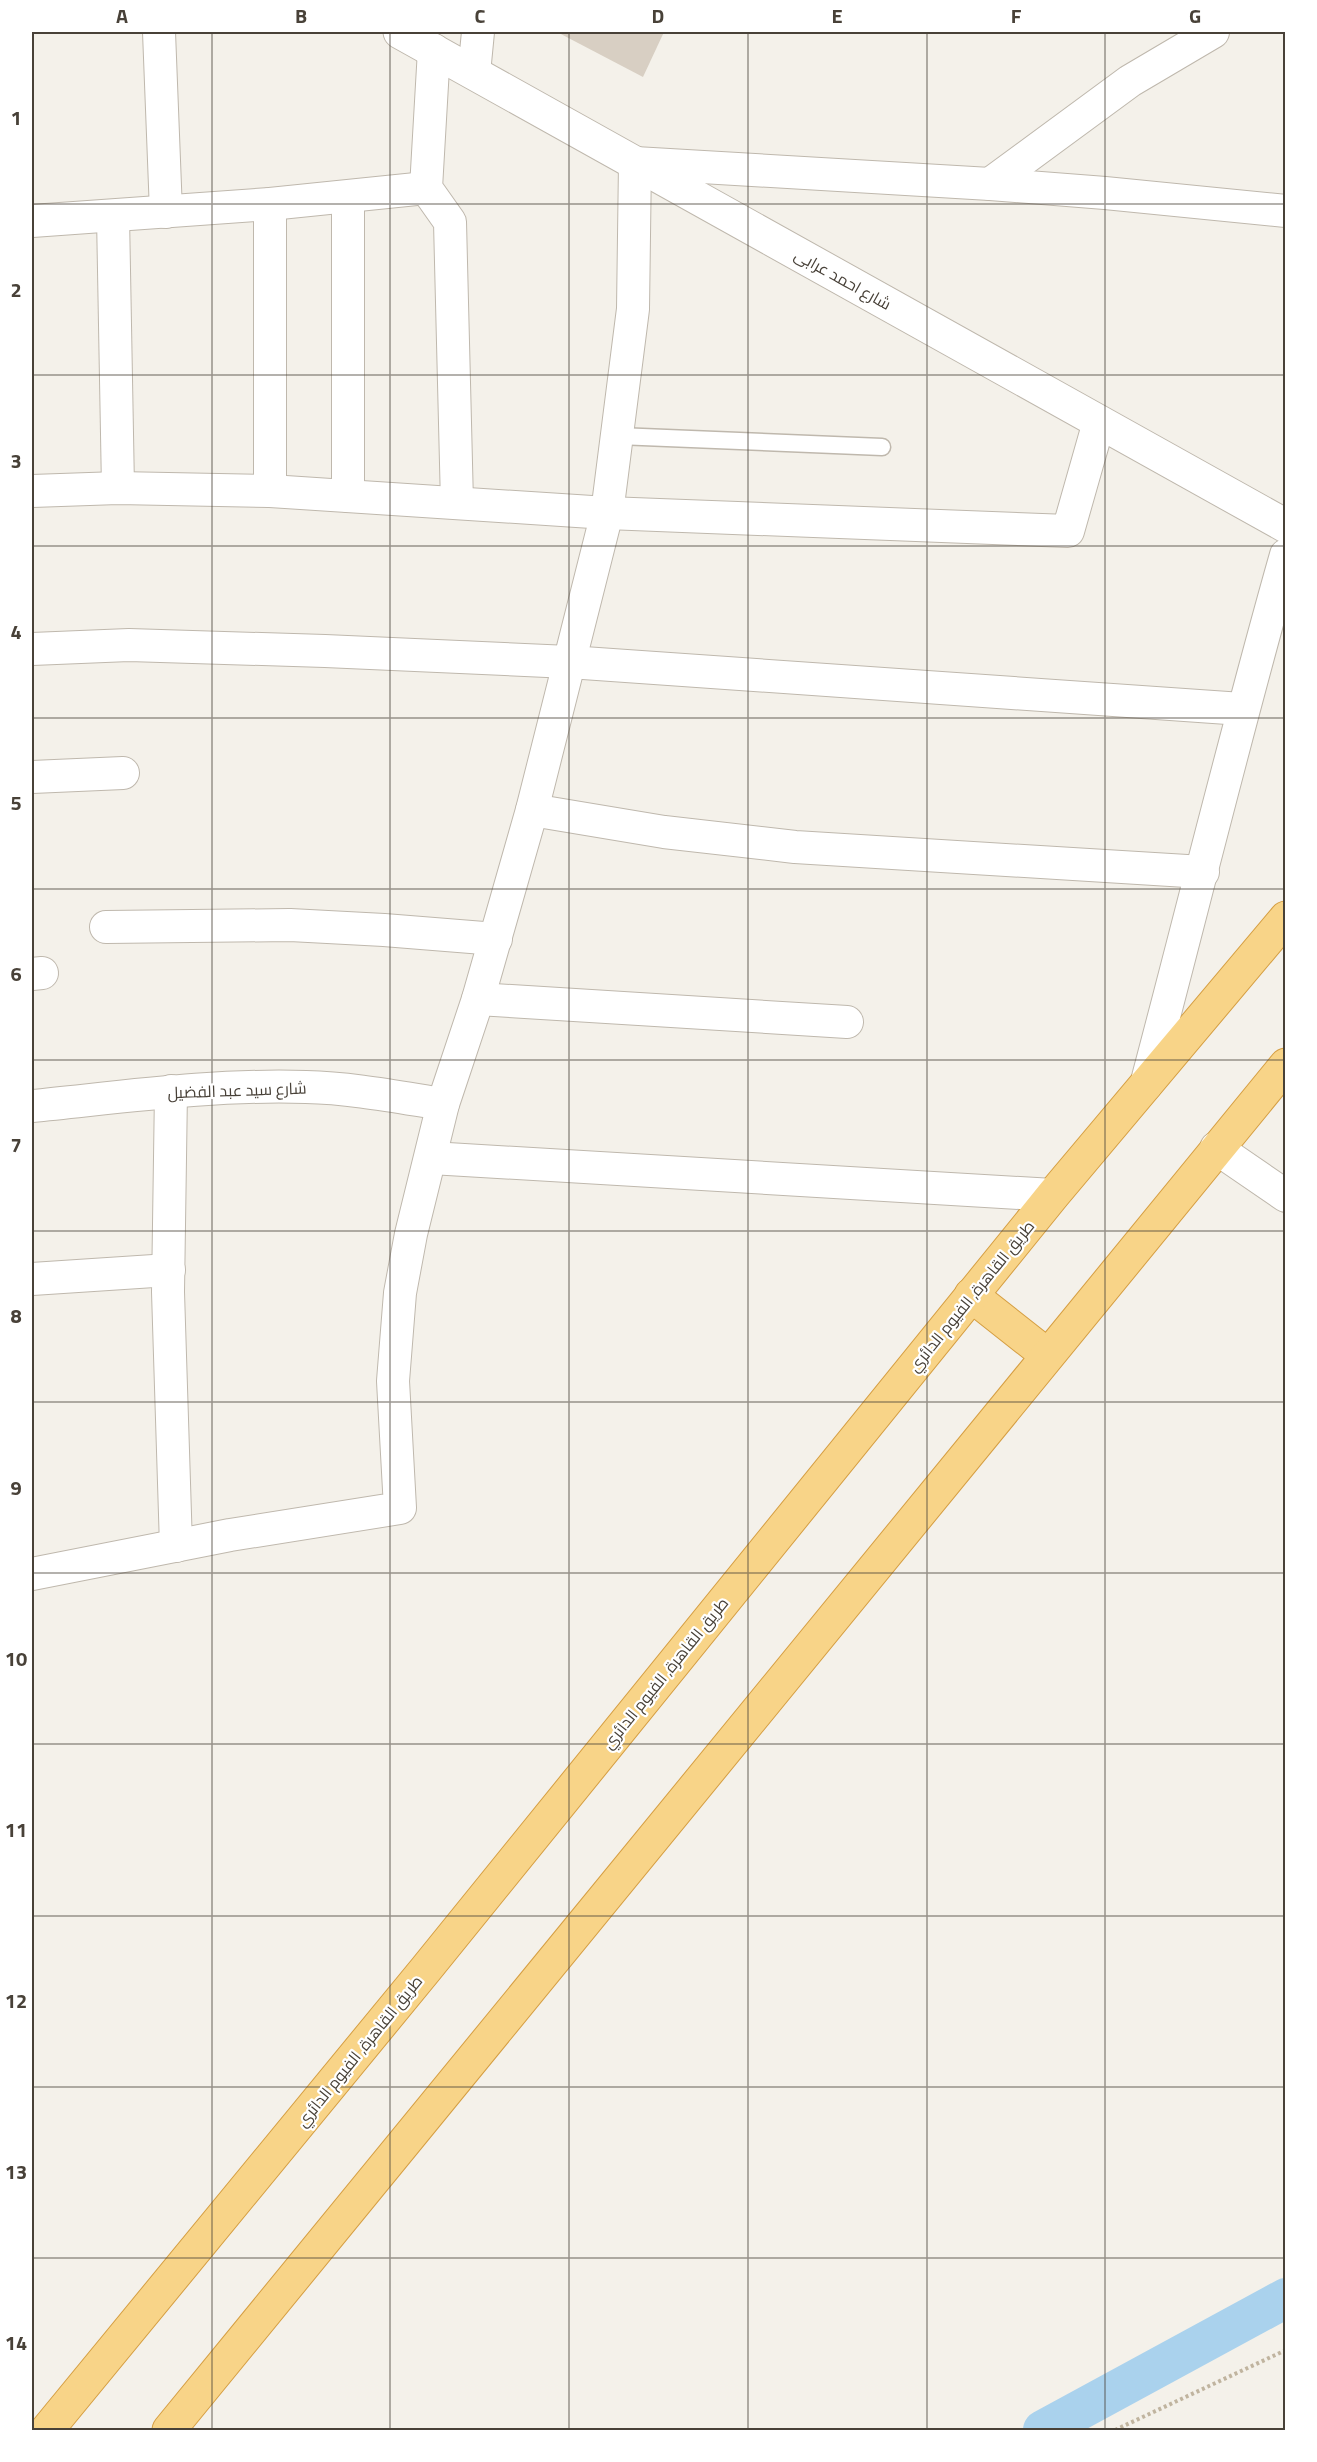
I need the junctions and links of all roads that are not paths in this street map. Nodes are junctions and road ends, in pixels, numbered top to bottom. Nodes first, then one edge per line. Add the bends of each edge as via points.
1 (159, 32) edge
2 (400, 32) edge
3 (478, 32) edge
4 (1213, 32) edge
5 (434, 50) junction
6 (474, 73) junction
7 (635, 163) junction
8 (990, 184) junction
9 (426, 188) junction
10 (348, 197) junction
11 (270, 204) junction
12 (1286, 211) edge
13 (166, 212) junction
14 (113, 216) junction
15 (32, 221) edge
16 (1099, 422) junction
17 (618, 436) junction
18 (882, 447) dead end
19 (118, 488) junction
20 (32, 491) edge
21 (270, 491) junction
22 (348, 496) junction
23 (457, 503) junction
24 (607, 513) junction
25 (1286, 526) edge
26 (1286, 555) edge
27 (32, 650) edge
28 (569, 662) junction
29 (1242, 709) junction
30 (123, 773) dead end
31 (32, 777) edge
32 (532, 810) junction
33 (1203, 872) junction
34 (1286, 918) edge
35 (106, 927) dead end
36 (496, 939) junction
37 (478, 999) junction
38 (847, 1022) dead end
39 (1286, 1065) edge
40 (1146, 1085) junction
41 (171, 1092) junction
42 (443, 1104) junction
43 (32, 1106) edge
44 (1216, 1148) junction
45 (431, 1158) junction
46 (1053, 1195) junction
47 (1286, 1196) edge
48 (169, 1270) junction
49 (32, 1279) edge
50 (971, 1295) junction
51 (1047, 1355) junction
52 (176, 1546) junction
53 (32, 1574) edge
54 (47, 2430) edge
55 (169, 2430) edge

1 - 13 street
2 - 5 street, شارع احمد عرابى
3 - 6 street
4 - 8 street via 1130,81
5 - 6 street, شارع احمد عرابى
5 - 9 street
6 - 7 street, شارع احمد عرابى
7 - 8 street
7 - 16 street, شارع احمد عرابى
7 - 17 street via 633,309
8 - 12 street
9 - 10 street
9 - 23 street via 450,222
10 - 11 street
10 - 22 street
11 - 13 street
11 - 21 street
13 - 14 street
14 - 15 street
14 - 19 street
16 - 24 street via 1068,531
16 - 25 street, شارع احمد عرابى
17 - 18 lane
17 - 24 street
19 - 20 street
19 - 21 street
21 - 22 street
22 - 23 street
23 - 24 street
24 - 28 street
26 - 29 street
27 - 28 street via 129,645
28 - 29 street
28 - 32 street
29 - 33 street
30 - 31 street
32 - 33 street via 664,832 795,847
32 - 36 street
33 - 40 street
34 - 40 highway, طريق القاهرة, الفيوم الدائري
35 - 36 street via 290,926
36 - 37 street
37 - 38 street
37 - 42 street
39 - 44 highway
40 - 46 highway, طريق القاهرة, الفيوم الدائري
41 - 42 street, شارع سيد عبد الفضيل via 307,1087
41 - 43 street, شارع سيد عبد الفضيل
41 - 48 street
42 - 45 street
44 - 47 street
44 - 51 highway
45 - 46 street
45 - 52 street via 400,1293 393,1381 400,1508
46 - 50 highway, طريق القاهرة, الفيوم الدائري
48 - 49 street
48 - 52 street
50 - 51 highway
50 - 54 highway, طريق القاهرة, الفيوم الدائري
51 - 55 highway
52 - 53 street

